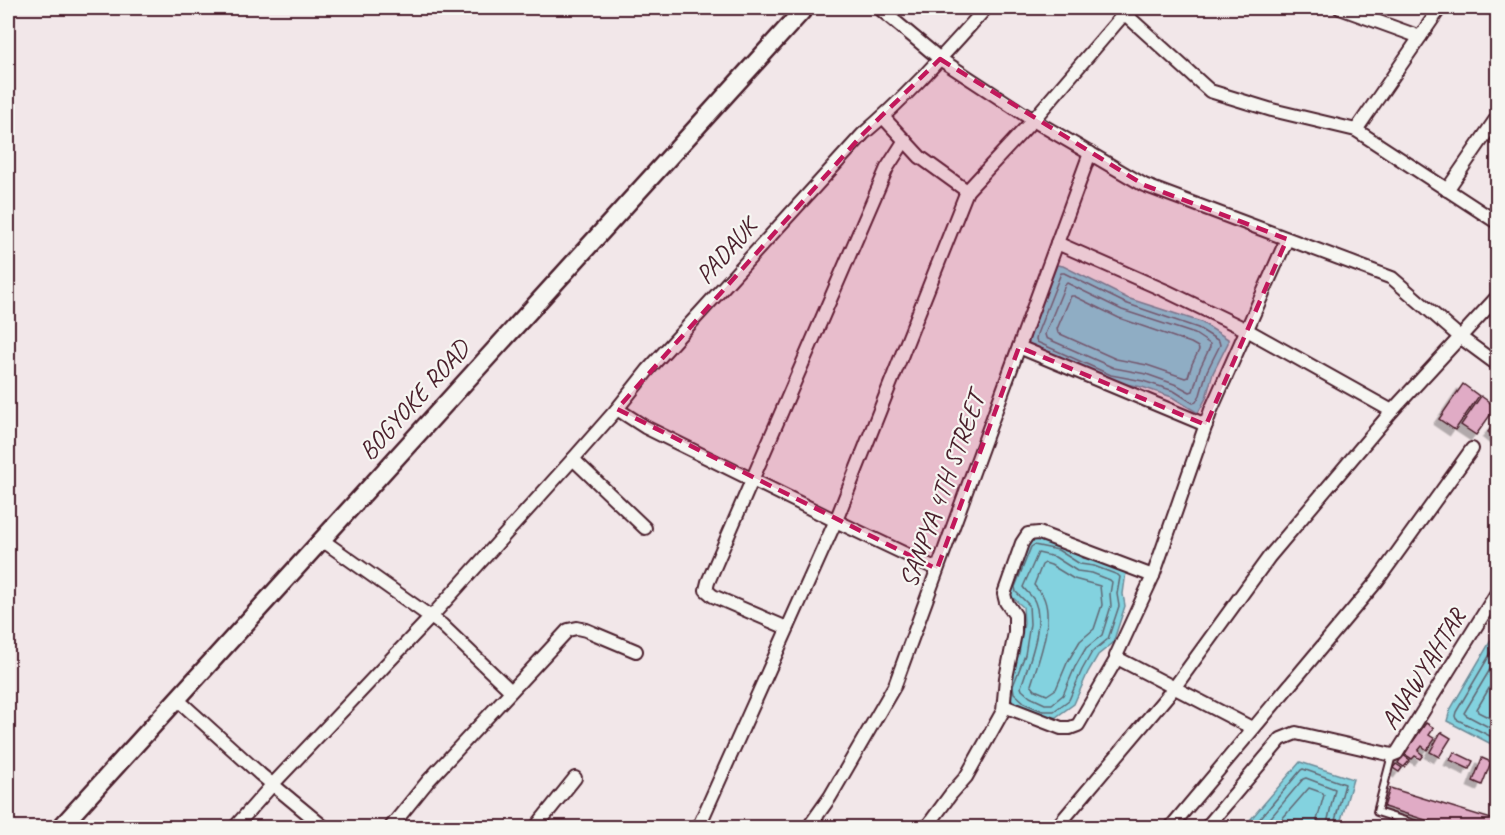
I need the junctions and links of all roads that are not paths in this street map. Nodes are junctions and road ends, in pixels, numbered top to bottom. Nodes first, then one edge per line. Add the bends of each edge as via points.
1 (805, 8) edge
2 (879, 8) edge
3 (986, 8) edge
4 (1340, 8) edge
5 (1440, 8) edge
6 (1126, 10) edge
7 (1420, 37) junction
8 (940, 59) junction
9 (1497, 116) edge
10 (883, 117) junction
11 (1033, 120) junction
12 (1356, 130) junction
13 (905, 140) junction
14 (1090, 153) junction
15 (1447, 190) junction
16 (967, 191) junction
17 (1497, 223) edge
18 (1287, 239) junction
19 (1057, 243) junction
20 (1497, 296) edge
21 (1247, 330) junction
22 (1460, 337) junction
23 (1019, 347) junction
24 (1497, 365) edge
25 (617, 409) junction
26 (1392, 411) junction
27 (1206, 424) junction
28 (1472, 449) dead end
29 (573, 459) junction
30 (752, 480) junction
31 (836, 521) junction
32 (645, 528) dead end
33 (322, 540) junction
34 (937, 569) junction
35 (1153, 576) junction
36 (1497, 591) edge
37 (430, 617) junction
38 (787, 628) junction
39 (636, 651) dead end
40 (1117, 658) junction
41 (1174, 688) junction
42 (511, 692) junction
43 (177, 699) junction
44 (1004, 706) junction
45 (1252, 728) junction
46 (1392, 755) junction
47 (575, 778) dead end
48 (273, 784) junction
49 (60, 828) edge
50 (234, 828) edge
51 (325, 828) edge
52 (390, 828) edge
53 (535, 828) edge
54 (698, 828) edge
55 (808, 828) edge
56 (926, 828) edge
57 (1056, 828) edge
58 (1170, 828) edge
59 (1206, 828) edge
60 (1427, 828) edge

1 - 33 street, BOGYOKE ROAD
2 - 8 street
3 - 8 street, PADAUK
4 - 7 street
5 - 7 street
6 - 11 street
6 - 12 street via 1210,91
7 - 12 street
8 - 10 street, PADAUK
8 - 11 street
9 - 15 street
10 - 13 street
10 - 25 street, PADAUK via 847,151
11 - 14 street
11 - 16 street
12 - 15 street
13 - 16 street via 920,157
13 - 30 street via 887,168
14 - 18 street via 1144,185
14 - 19 street, SANPYA 4TH STREET
15 - 17 street
16 - 31 street
18 - 21 street
18 - 22 street via 1392,278
19 - 21 street
19 - 23 street, SANPYA 4TH STREET
20 - 22 street
21 - 26 street
21 - 27 street
22 - 24 street
22 - 26 street
23 - 27 street
23 - 34 street, SANPYA 4TH STREET
25 - 29 street, PADAUK
25 - 30 street
26 - 41 street via 1269,557
27 - 35 street
28 - 45 street via 1377,581
29 - 32 street
29 - 37 street, PADAUK
30 - 31 street
30 - 38 street via 706,590
31 - 34 street
31 - 38 street
33 - 37 street
33 - 43 street, BOGYOKE ROAD
34 - 55 street, SANPYA 4TH STREET via 895,685
35 - 40 street
35 - 44 street via 1039,533 1028,534 1004,594 1015,615
36 - 46 street, ANAWYAHTAR via 1399,751
37 - 42 street
37 - 48 street, PADAUK
38 - 54 street
39 - 42 street via 577,627 568,630
40 - 41 street
40 - 44 street via 1078,725 1061,728
41 - 45 street
41 - 57 street
42 - 52 street
43 - 48 street
43 - 49 street, BOGYOKE ROAD
44 - 56 street via 966,777
45 - 58 street
46 - 59 street, ANAWYAHTAR via 1296,733 1286,736
46 - 60 lane via 1377,812
47 - 53 street
48 - 50 street, PADAUK
48 - 51 street

